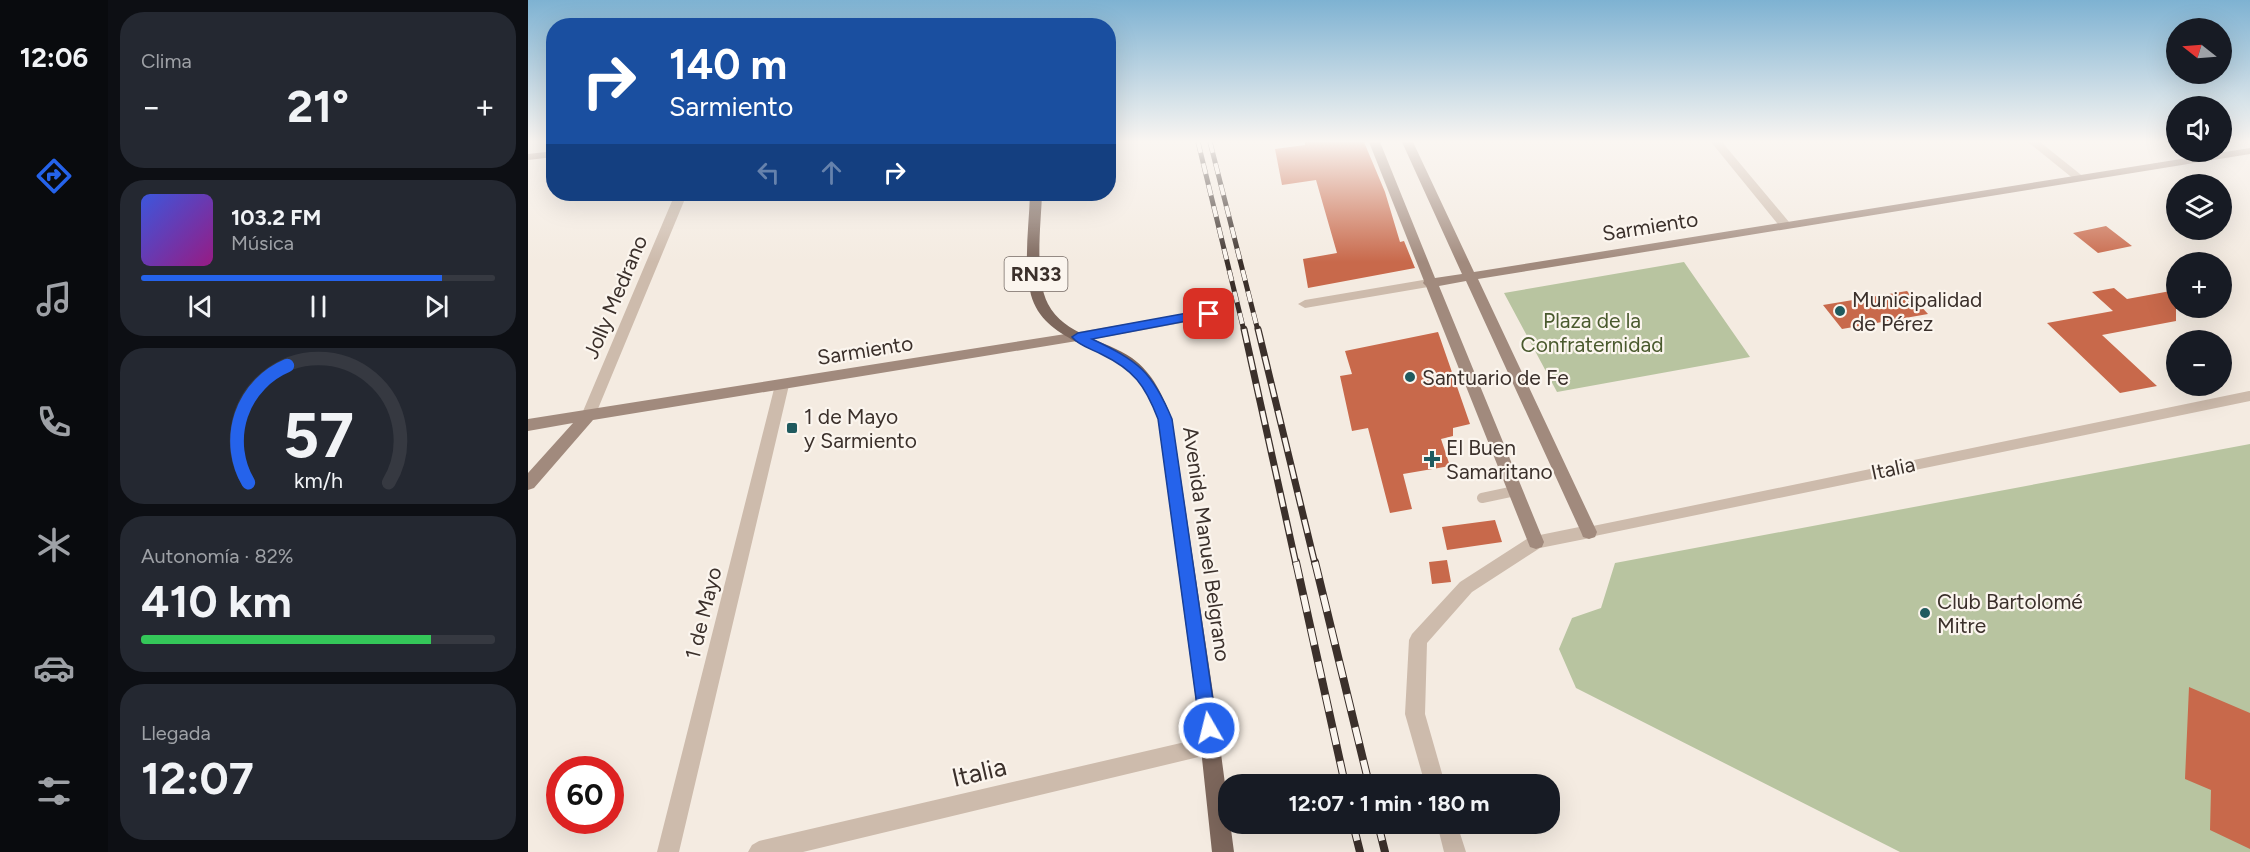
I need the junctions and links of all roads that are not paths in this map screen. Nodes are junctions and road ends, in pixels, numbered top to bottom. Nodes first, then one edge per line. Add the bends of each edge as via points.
1 (1390, 182) edge
2 (1425, 182) edge
3 (1749, 182) edge
4 (2055, 182) edge
5 (678, 201) edge
6 (1036, 201) edge
7 (1785, 225) junction
8 (1468, 276) junction
9 (1429, 283) junction
10 (1305, 304) dead end
11 (1209, 314) dead end
12 (1078, 337) junction
13 (782, 385) junction
14 (2250, 396) edge
15 (588, 416) junction
16 (528, 425) edge
17 (528, 484) edge
18 (1515, 491) junction
19 (1482, 498) dead end
20 (1589, 532) junction
21 (1536, 542) junction
22 (1211, 745) junction
23 (1432, 774) edge
24 (1450, 834) edge
25 (668, 852) edge
26 (759, 852) edge
27 (1223, 852) edge
28 (1455, 852) edge

1 - 9 street
2 - 8 street
3 - 7 street
4 - 7 street, Sarmiento
5 - 15 street, Jolly Medrano
6 - 12 main road, Avenida Manuel Belgrano / RN33 via 1036,289 1051,317
7 - 8 street, Sarmiento
8 - 9 street, Sarmiento
8 - 20 street
9 - 10 street, Sarmiento
9 - 18 street
11 - 12 street, Sarmiento
12 - 13 street, Sarmiento
12 - 22 main road, Avenida Manuel Belgrano / RN33 via 1138,371 1155,393 1165,419
13 - 15 street, Sarmiento
13 - 25 street, 1 de Mayo
14 - 20 lane, Italia
15 - 16 street, Sarmiento
15 - 17 street
18 - 19 lane
18 - 21 street
20 - 21 street, Italia
21 - 23 street via 1466,586 1418,640 1415,714
22 - 26 street, Italia
22 - 27 main road, Avenida Manuel Belgrano / RN33
24 - 28 street

